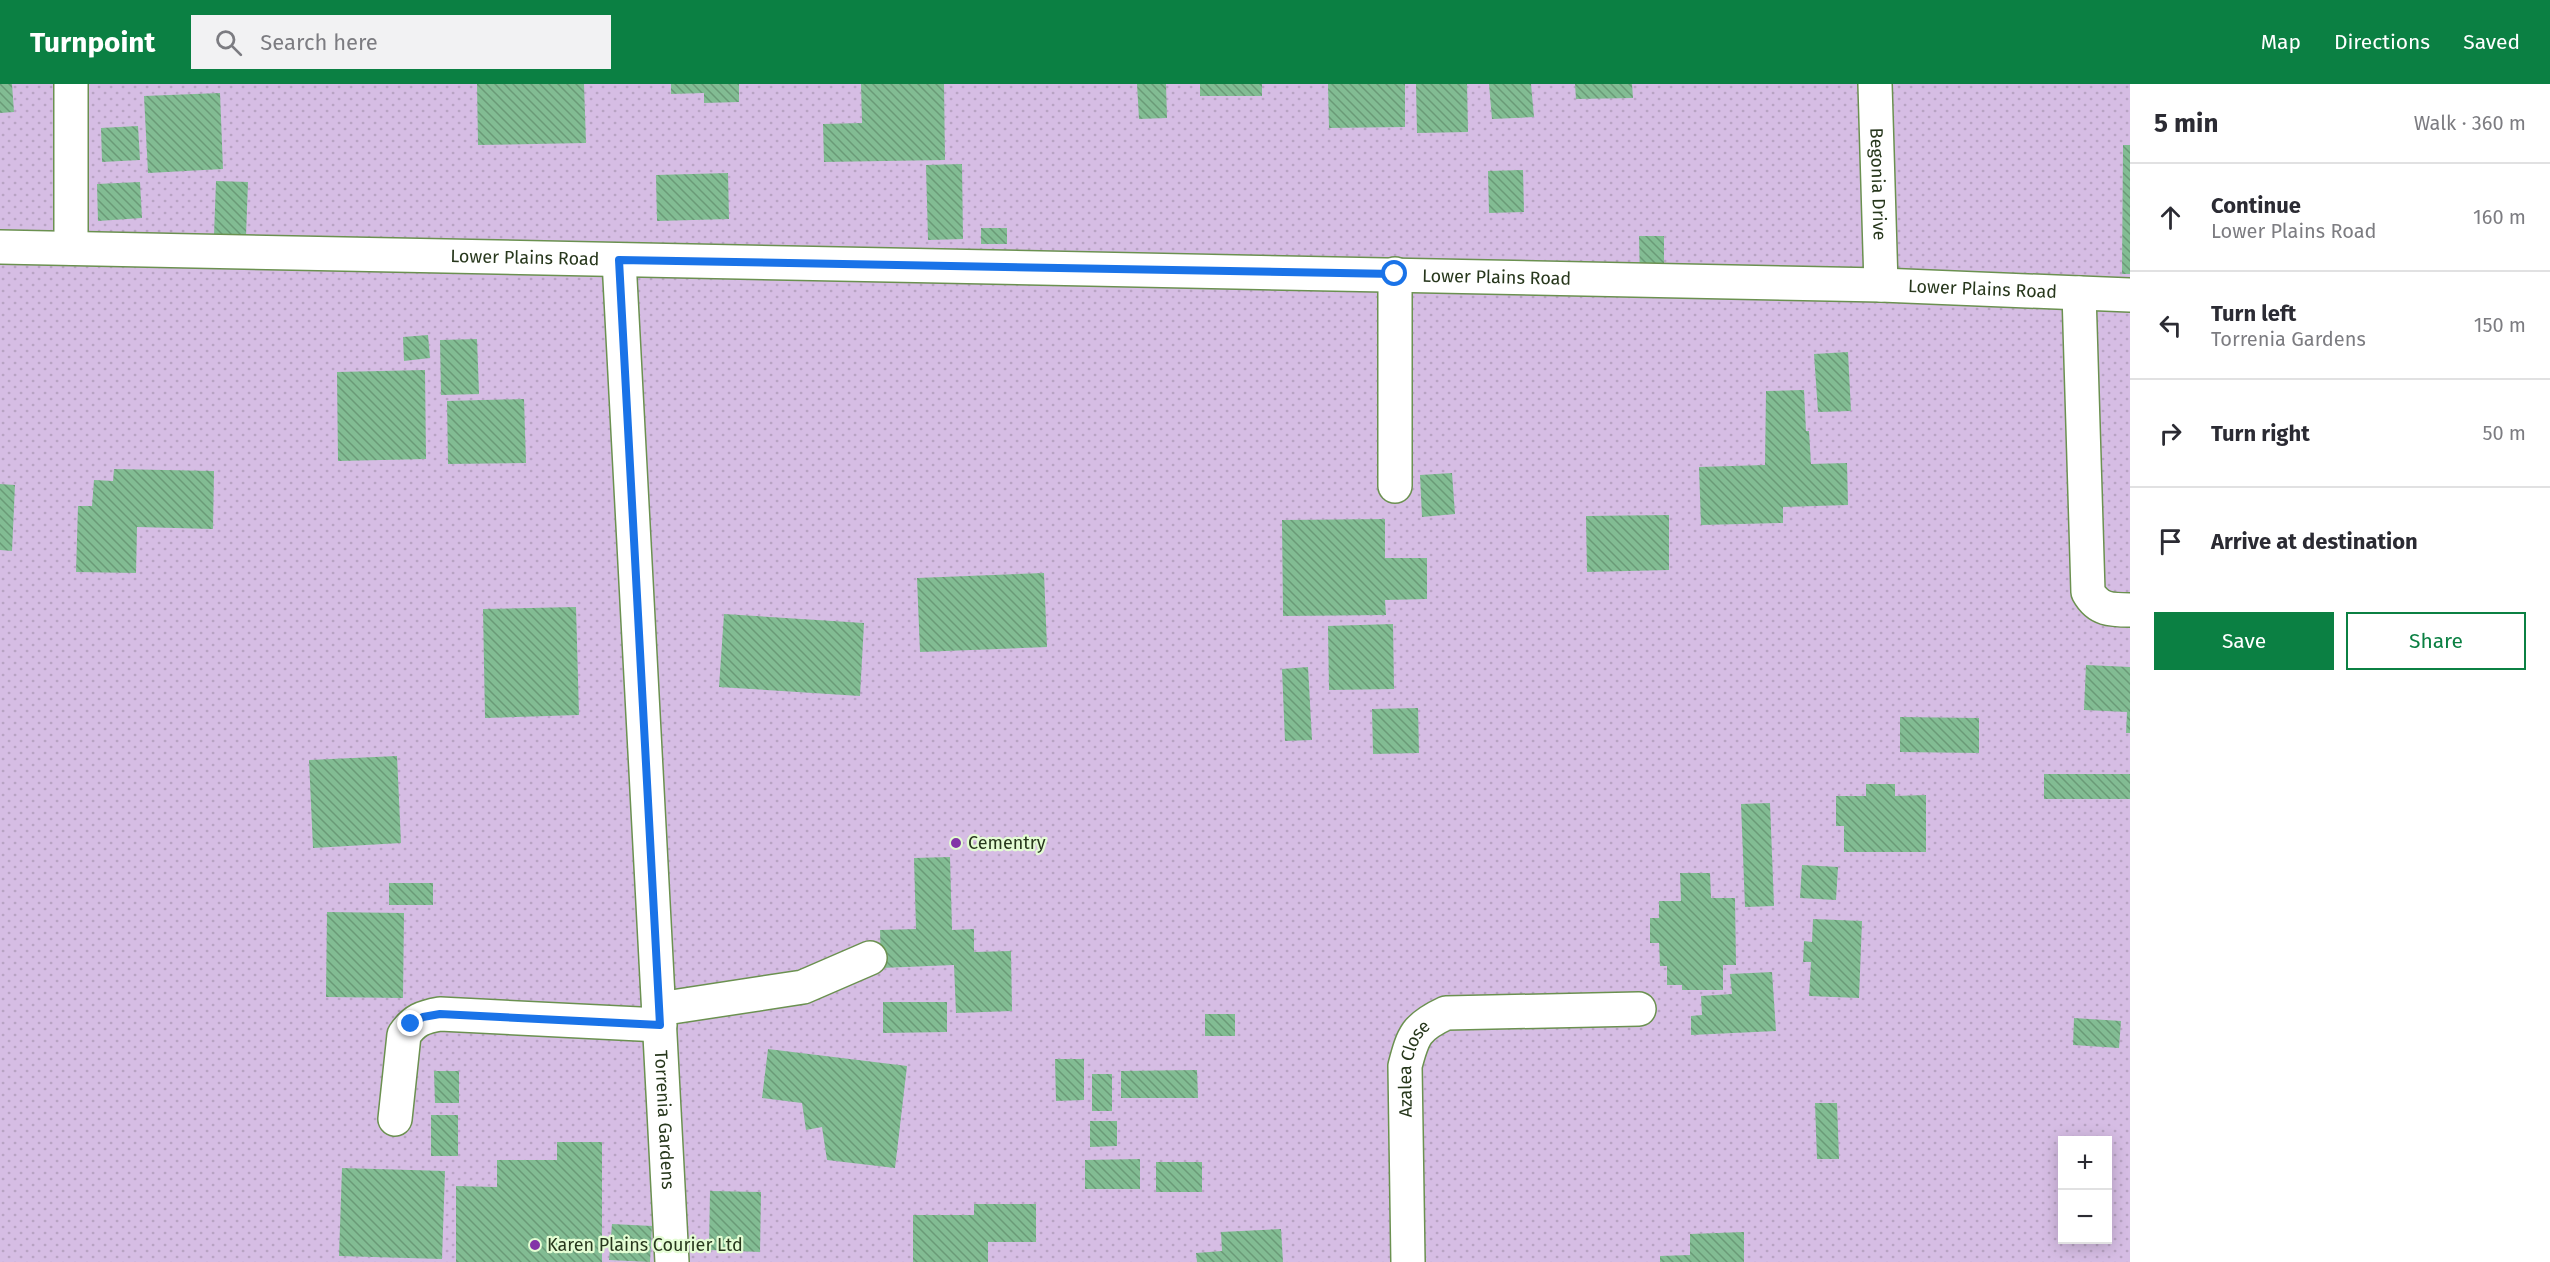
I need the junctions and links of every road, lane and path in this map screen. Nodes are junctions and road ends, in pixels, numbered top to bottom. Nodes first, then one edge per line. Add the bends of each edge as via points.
1 (71, 84) edge
2 (1875, 84) edge
3 (0, 247) edge
4 (71, 248) junction
5 (619, 260) junction
6 (1395, 274) junction
7 (1881, 285) junction
8 (2079, 293) junction
9 (2130, 295) edge
10 (1395, 486) dead end
11 (2130, 610) edge
12 (870, 958) dead end
13 (1639, 1009) dead end
14 (659, 1017) junction
15 (395, 1119) dead end
16 (672, 1262) edge
17 (1408, 1262) edge

1 - 4 street
2 - 7 street, Begonia Drive
3 - 4 street, Lower Plains Road
4 - 5 street, Lower Plains Road
5 - 6 street, Lower Plains Road
5 - 14 street, Torrenia Gardens
6 - 7 street, Lower Plains Road
6 - 10 street
7 - 8 street, Lower Plains Road
8 - 9 street, Lower Plains Road
8 - 11 street via 2088,592 2094,603 2107,609
12 - 14 street via 803,987
13 - 17 street, Azalea Close via 1446,1013 1424,1023 1412,1042 1405,1066
14 - 15 street via 423,1017 411,1024 404,1035
14 - 16 street, Torrenia Gardens

